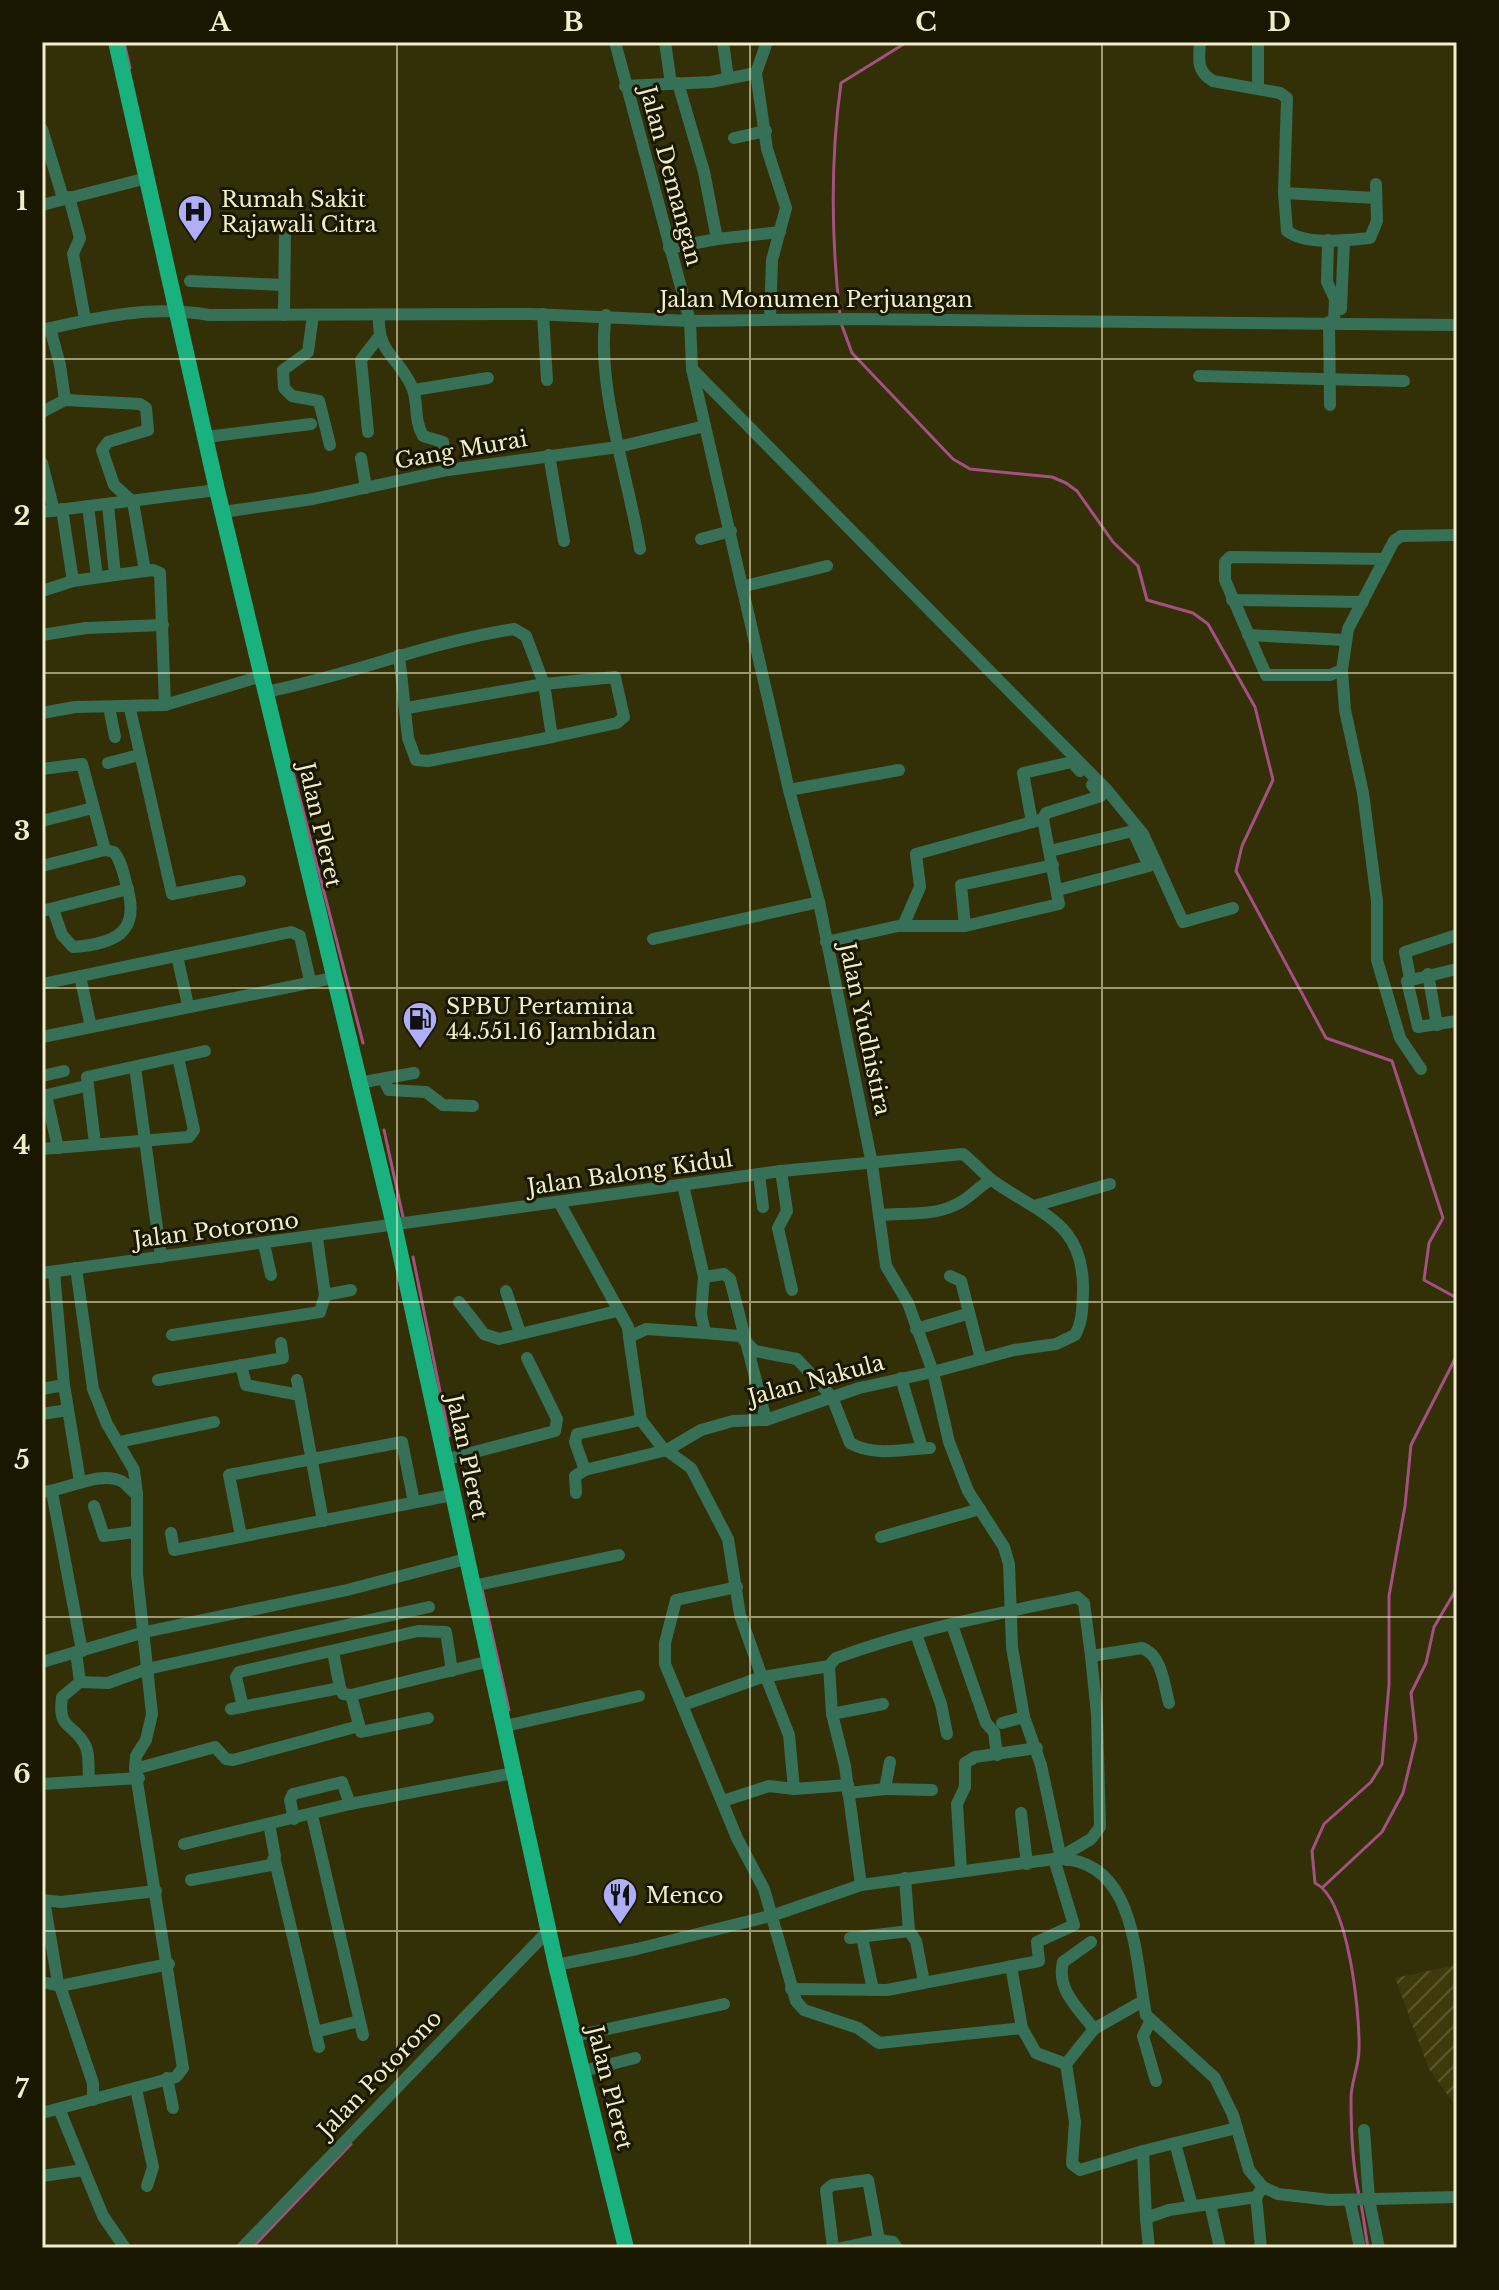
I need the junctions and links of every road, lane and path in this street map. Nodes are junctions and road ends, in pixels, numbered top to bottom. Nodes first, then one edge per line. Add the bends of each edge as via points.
1 (116, 42) edge
2 (615, 42) edge
3 (665, 42) edge
4 (723, 42) edge
5 (767, 42) edge
6 (1200, 42) edge
7 (1258, 42) edge
8 (756, 73) junction
9 (728, 78) junction
10 (675, 84) junction
11 (625, 86) junction
12 (1258, 88) junction
13 (42, 129) edge
14 (766, 131) junction
15 (734, 138) dead end
16 (147, 178) junction
17 (1284, 193) junction
18 (66, 197) junction
19 (42, 205) edge
20 (285, 229) dead end
21 (780, 232) junction
22 (717, 239) junction
23 (1328, 240) junction
24 (1344, 240) junction
25 (669, 248) junction
26 (190, 281) dead end
27 (284, 285) junction
28 (175, 309) junction
29 (543, 314) junction
30 (284, 315) junction
31 (313, 315) junction
32 (606, 315) junction
33 (379, 316) junction
34 (770, 318) junction
35 (85, 319) junction
36 (690, 321) junction
37 (1334, 322) junction
38 (1457, 325) edge
39 (46, 329) edge
40 (378, 338) junction
41 (689, 364) junction
42 (1199, 376) dead end
43 (488, 378) dead end
44 (547, 380) dead end
45 (1329, 380) junction
46 (1404, 381) dead end
47 (414, 390) junction
48 (65, 400) junction
49 (1330, 405) dead end
50 (42, 412) edge
51 (311, 424) dead end
52 (705, 426) junction
53 (368, 432) dead end
54 (206, 437) junction
55 (330, 445) dead end
56 (618, 447) junction
57 (549, 455) junction
58 (361, 458) dead end
59 (42, 463) edge
60 (448, 470) junction
61 (366, 488) junction
62 (217, 490) junction
63 (133, 502) junction
64 (108, 505) junction
65 (88, 506) junction
66 (52, 511) edge
67 (223, 512) junction
68 (731, 531) junction
69 (1457, 535) edge
70 (701, 539) dead end
71 (564, 541) dead end
72 (640, 549) dead end
73 (1385, 559) junction
74 (827, 566) dead end
75 (145, 571) junction
76 (115, 575) junction
77 (97, 577) junction
78 (73, 581) junction
79 (745, 586) junction
80 (42, 591) edge
81 (1232, 600) junction
82 (1363, 602) junction
83 (163, 625) junction
84 (42, 635) edge
85 (1248, 635) junction
86 (1346, 640) junction
87 (399, 655) junction
88 (1342, 670) junction
89 (264, 684) junction
90 (544, 684) junction
91 (165, 705) junction
92 (109, 707) junction
93 (407, 708) junction
94 (130, 709) junction
95 (42, 713) edge
96 (115, 737) dead end
97 (552, 737) junction
98 (139, 755) junction
99 (108, 763) dead end
100 (42, 769) edge
101 (899, 770) dead end
102 (789, 790) junction
103 (93, 808) junction
104 (42, 821) edge
105 (1038, 821) junction
106 (105, 850) junction
107 (1050, 851) junction
108 (1053, 865) junction
109 (42, 866) edge
110 (240, 881) dead end
111 (128, 889) junction
112 (1058, 890) junction
113 (819, 902) junction
114 (1233, 908) dead end
115 (47, 910) edge
116 (903, 926) junction
117 (965, 926) junction
118 (1457, 935) edge
119 (653, 939) dead end
120 (826, 942) junction
121 (177, 956) junction
122 (1457, 969) edge
123 (1428, 974) junction
124 (80, 976) junction
125 (333, 978) junction
126 (1410, 978) junction
127 (310, 981) junction
128 (42, 984) edge
129 (188, 1005) junction
130 (1457, 1021) edge
131 (1437, 1025) junction
132 (91, 1027) junction
133 (42, 1037) edge
134 (205, 1051) dead end
135 (178, 1057) junction
136 (135, 1067) junction
137 (1421, 1069) dead end
138 (64, 1071) dead end
139 (414, 1073) dead end
140 (42, 1076) edge
141 (384, 1080) junction
142 (358, 1083) junction
143 (86, 1086) junction
144 (44, 1096) edge
145 (473, 1106) dead end
146 (147, 1141) junction
147 (95, 1144) junction
148 (58, 1148) junction
149 (42, 1149) edge
150 (872, 1164) junction
151 (781, 1171) junction
152 (759, 1174) junction
153 (991, 1180) junction
154 (1110, 1184) dead end
155 (683, 1185) junction
156 (559, 1202) junction
157 (1034, 1206) junction
158 (763, 1207) dead end
159 (879, 1215) junction
160 (394, 1225) junction
161 (317, 1238) junction
162 (264, 1244) junction
163 (161, 1257) junction
164 (76, 1268) junction
165 (48, 1272) edge
166 (271, 1275) dead end
167 (950, 1276) dead end
168 (704, 1277) junction
169 (351, 1290) dead end
170 (792, 1290) dead end
171 (506, 1291) dead end
172 (325, 1295) junction
173 (459, 1302) dead end
174 (617, 1311) junction
175 (967, 1314) junction
176 (916, 1329) junction
177 (520, 1333) junction
178 (705, 1333) junction
179 (172, 1335) dead end
180 (629, 1337) junction
181 (746, 1340) junction
182 (281, 1343) dead end
183 (527, 1358) dead end
184 (981, 1359) junction
185 (241, 1365) junction
186 (933, 1372) junction
187 (901, 1378) junction
188 (158, 1380) dead end
189 (297, 1380) dead end
190 (64, 1385) junction
191 (42, 1389) edge
192 (300, 1395) junction
193 (832, 1397) junction
194 (68, 1410) junction
195 (42, 1414) edge
196 (641, 1420) junction
197 (766, 1420) junction
198 (214, 1422) dead end
199 (119, 1442) junction
200 (667, 1450) junction
201 (311, 1459) junction
202 (444, 1460) junction
203 (585, 1470) junction
204 (80, 1482) junction
205 (47, 1492) edge
206 (576, 1493) dead end
207 (137, 1494) junction
208 (452, 1495) junction
209 (414, 1502) junction
210 (94, 1506) dead end
211 (980, 1509) junction
212 (323, 1521) junction
213 (135, 1532) junction
214 (171, 1533) dead end
215 (241, 1536) junction
216 (881, 1537) dead end
217 (619, 1555) dead end
218 (466, 1559) junction
219 (473, 1586) junction
220 (737, 1587) junction
221 (429, 1607) dead end
222 (1009, 1609) junction
223 (952, 1625) junction
224 (145, 1632) junction
225 (916, 1634) junction
226 (79, 1652) junction
227 (333, 1652) junction
228 (1091, 1656) junction
229 (490, 1661) junction
230 (42, 1662) edge
231 (829, 1666) junction
232 (147, 1669) junction
233 (452, 1671) junction
234 (764, 1677) junction
235 (80, 1682) junction
236 (346, 1691) junction
237 (639, 1696) dead end
238 (1169, 1703) dead end
239 (883, 1704) dead end
240 (683, 1705) junction
241 (832, 1714) junction
242 (1024, 1717) junction
243 (428, 1718) dead end
244 (1002, 1723) dead end
245 (359, 1726) junction
246 (505, 1726) junction
247 (947, 1734) dead end
248 (1037, 1748) junction
249 (997, 1755) junction
250 (890, 1762) dead end
251 (513, 1773) junction
252 (137, 1774) junction
253 (89, 1780) junction
254 (42, 1784) edge
255 (794, 1789) junction
256 (848, 1789) junction
257 (885, 1789) junction
258 (932, 1790) dead end
259 (723, 1801) junction
260 (350, 1804) junction
261 (1021, 1813) dead end
262 (312, 1815) junction
263 (294, 1819) junction
264 (269, 1824) junction
265 (184, 1844) dead end
266 (1063, 1860) junction
267 (275, 1861) junction
268 (1027, 1864) junction
269 (961, 1870) junction
270 (905, 1878) junction
271 (191, 1880) dead end
272 (861, 1885) junction
273 (156, 1891) junction
274 (43, 1900) edge
275 (774, 1915) junction
276 (548, 1931) junction
277 (909, 1931) junction
278 (1091, 1942) dead end
279 (169, 1964) junction
280 (556, 1965) junction
281 (1011, 1966) junction
282 (42, 1982) edge
283 (924, 1982) junction
284 (59, 1984) junction
285 (791, 1989) junction
286 (873, 1990) junction
287 (1143, 2001) junction
288 (724, 2004) dead end
289 (359, 2021) junction
290 (1150, 2022) junction
291 (1022, 2028) junction
292 (1094, 2029) junction
293 (315, 2032) junction
294 (363, 2035) dead end
295 (575, 2036) junction
296 (319, 2047) dead end
297 (635, 2058) dead end
298 (1066, 2064) junction
299 (583, 2071) junction
300 (167, 2078) junction
301 (1156, 2081) dead end
302 (136, 2089) junction
303 (93, 2100) junction
304 (173, 2108) dead end
305 (60, 2111) junction
306 (42, 2113) edge
307 (1237, 2128) junction
308 (1364, 2130) dead end
309 (1175, 2143) junction
310 (1143, 2151) junction
311 (83, 2170) junction
312 (42, 2176) edge
313 (147, 2186) dead end
314 (1260, 2192) junction
315 (1457, 2197) edge
316 (1359, 2200) junction
317 (1210, 2204) junction
318 (1192, 2206) junction
319 (1146, 2218) junction
320 (879, 2240) junction
321 (125, 2248) edge
322 (242, 2248) edge
323 (626, 2248) edge
324 (833, 2248) edge
325 (841, 2248) edge
326 (897, 2248) edge
327 (1149, 2248) edge
328 (1220, 2248) edge
329 (1261, 2248) edge
330 (1360, 2248) edge
331 (1379, 2248) edge

1 - 16 main road, Jalan Pleret
2 - 11 street, Jalan Demangan
3 - 10 street
4 - 9 street
5 - 8 street
6 - 12 street via 1198,66 1204,76
7 - 12 street
8 - 9 street
8 - 14 street
9 - 10 street
10 - 11 street
10 - 22 street via 704,172
11 - 25 street, Jalan Demangan via 646,147
12 - 17 street via 1287,98
13 - 18 street
14 - 15 street
14 - 21 street via 786,208
16 - 18 street
16 - 28 main road, Jalan Pleret
17 - 23 street via 1287,231
17 - 24 street via 1376,191 1374,235
18 - 19 street
18 - 35 street via 80,238 73,254
20 - 27 street
21 - 22 street
21 - 34 street via 772,260
22 - 25 street
23 - 24 street
23 - 37 street via 1327,282 1335,299
24 - 37 street
25 - 36 street, Jalan Demangan
26 - 27 street
27 - 30 street
28 - 30 street, Jalan Monumen Perjuangan via 209,315
28 - 35 street, Jalan Monumen Perjuangan
28 - 54 main road, Jalan Pleret
29 - 32 street, Jalan Monumen Perjuangan
29 - 33 street, Jalan Monumen Perjuangan
29 - 44 street
30 - 31 street, Jalan Monumen Perjuangan
31 - 33 street, Jalan Monumen Perjuangan
31 - 55 street via 308,352 283,370 284,388 292,396 319,401
32 - 36 street, Jalan Monumen Perjuangan
32 - 56 street via 605,353
33 - 40 street
34 - 36 street, Jalan Monumen Perjuangan
34 - 37 street, Jalan Monumen Perjuangan
35 - 39 street, Jalan Monumen Perjuangan
36 - 41 street, Jalan Demangan
37 - 38 street, Jalan Monumen Perjuangan
37 - 45 street
39 - 48 street via 60,365
40 - 47 street
40 - 53 street via 361,360
41 - 52 street, Jalan Demangan
41 - 114 street via 1107,790 1143,834 1183,922
42 - 45 street
43 - 47 street
45 - 46 street
45 - 49 street
47 - 60 street via 417,426 423,436 443,442
48 - 50 street
48 - 63 street via 146,408 148,430 108,442 102,450 114,485
51 - 54 street
52 - 56 street, Gang Murai
52 - 68 street, Jalan Demangan
54 - 62 main road, Jalan Pleret
56 - 57 street, Gang Murai
56 - 72 street
57 - 60 street, Gang Murai
57 - 71 street
58 - 61 street
59 - 66 street
60 - 61 street, Gang Murai
61 - 67 street, Gang Murai
62 - 63 street
62 - 67 main road, Jalan Pleret
63 - 64 street
63 - 75 street
64 - 65 street
64 - 76 street
65 - 66 street
65 - 77 street
66 - 78 street
67 - 89 main road, Jalan Pleret
68 - 70 street
68 - 79 street, Jalan Demangan
69 - 73 street via 1401,536
73 - 81 street via 1230,557 1222,571
73 - 82 street
74 - 79 street
75 - 76 street
75 - 83 street via 157,570 161,577
76 - 77 street
77 - 78 street
78 - 80 street
79 - 102 street, Jalan Yudhistira
81 - 82 street
81 - 85 street
82 - 86 street
83 - 84 street
83 - 91 street
85 - 86 street
85 - 88 street via 1270,677
86 - 88 street
87 - 89 street via 313,682
87 - 90 street via 514,629 526,636
87 - 93 street
88 - 137 street via 1377,901 1377,960 1400,1038
89 - 91 street
89 - 125 main road, Jalan Pleret
90 - 93 street
90 - 97 street
90 - 97 street via 612,675 624,714 617,723
91 - 94 street
92 - 94 street
92 - 95 street
92 - 96 street
93 - 97 street via 412,754 422,762
94 - 98 street
98 - 99 street
98 - 110 street via 172,894
100 - 103 street via 82,764
101 - 102 street
102 - 113 street, Jalan Yudhistira
103 - 104 street
103 - 106 street
105 - 105 street via 1023,773 1073,762 1101,796 1046,813
105 - 107 street
105 - 116 street via 916,854 920,887
106 - 109 street
106 - 111 street via 118,856
107 - 108 street
107 - 112 street via 1133,831 1149,866
108 - 112 street
108 - 117 street via 961,885
111 - 115 street
111 - 115 street via 131,920 111,940 73,947
112 - 117 street via 1059,904
113 - 119 street
113 - 120 street, Jalan Yudhistira
116 - 117 street
116 - 120 street
118 - 126 street via 1405,952
120 - 150 street, Jalan Yudhistira
121 - 124 street
121 - 127 street via 297,933
121 - 129 street
122 - 123 street
123 - 126 street
123 - 131 street
124 - 128 street
124 - 132 street
125 - 127 street
125 - 142 main road, Jalan Pleret
126 - 131 street via 1416,1026
127 - 129 street
129 - 132 street
130 - 131 street
132 - 133 street
134 - 135 street
135 - 136 street
135 - 146 street via 193,1134
136 - 143 street via 91,1076
136 - 146 street
138 - 140 street
139 - 141 street
141 - 142 street
141 - 145 street via 389,1090 426,1092 443,1105
142 - 160 main road, Jalan Pleret
143 - 144 street
143 - 147 street
144 - 148 street
146 - 147 street
146 - 163 street
147 - 148 street
148 - 149 street
150 - 151 street, Jalan Balong Kidul
150 - 153 street, Jalan Balong Kidul via 957,1153
150 - 159 street, Jalan Yudhistira
151 - 152 street, Jalan Balong Kidul
151 - 170 street via 787,1211 778,1228
152 - 155 street, Jalan Balong Kidul
152 - 158 street
153 - 157 street, Jalan Balong Kidul
153 - 159 street via 944,1209
154 - 157 street
155 - 156 street, Jalan Balong Kidul
155 - 168 street
156 - 160 street, Jalan Balong Kidul
156 - 174 street
157 - 184 street, Jalan Nakula via 1069,1232 1077,1250 1084,1277 1080,1326 1067,1340
159 - 176 street, Jalan Yudhistira via 886,1266
160 - 161 street, Jalan Potorono
160 - 202 main road, Jalan Pleret
161 - 162 street, Jalan Potorono
161 - 172 street
162 - 163 street, Jalan Potorono
162 - 166 street
163 - 164 street, Jalan Potorono
164 - 165 street, Jalan Potorono
164 - 199 street via 86,1363 103,1416
165 - 190 street
167 - 175 street via 961,1281
168 - 178 street
168 - 181 street via 724,1274 730,1279
169 - 172 street
171 - 177 street
172 - 179 street via 320,1312
173 - 177 street via 493,1339
174 - 177 street
174 - 180 street
175 - 176 street
175 - 184 street
176 - 186 street, Jalan Yudhistira
178 - 180 street via 646,1329
178 - 181 street
180 - 196 street
181 - 193 street via 755,1351 797,1359
181 - 197 street
182 - 185 street via 283,1358
183 - 202 street via 557,1419 555,1431
184 - 186 street, Jalan Nakula
185 - 188 street
185 - 192 street via 246,1385
186 - 187 street, Jalan Nakula
186 - 211 street, Jalan Yudhistira via 949,1442
187 - 193 street, Jalan Nakula
187 - 193 street via 926,1448 890,1452 850,1443
189 - 192 street
190 - 191 street
190 - 194 street
192 - 201 street
193 - 197 street, Jalan Nakula
194 - 195 street
194 - 204 street
196 - 200 street
196 - 203 street via 577,1434
197 - 200 street, Jalan Nakula via 733,1421 701,1430
198 - 199 street
199 - 207 street via 134,1470
200 - 203 street, Jalan Nakula
200 - 220 street via 691,1468 716,1512 728,1539
201 - 209 street via 402,1442
201 - 212 street
201 - 215 street via 229,1475
202 - 208 main road, Jalan Pleret
203 - 206 street via 575,1476
204 - 205 street
204 - 207 street via 121,1481
205 - 226 street
207 - 213 street
208 - 209 street
208 - 218 main road, Jalan Pleret
209 - 212 street
210 - 213 street via 104,1536
211 - 216 street
211 - 222 street, Jalan Yudhistira via 1009,1564
212 - 215 street
213 - 224 street
214 - 215 street via 174,1550
217 - 219 street
218 - 219 main road, Jalan Pleret
218 - 224 street
219 - 229 main road, Jalan Pleret
220 - 234 street via 740,1615
220 - 240 street via 676,1600 665,1664
221 - 232 street
222 - 223 street
222 - 228 street via 1080,1598
222 - 242 street, Jalan Yudhistira
223 - 225 street
223 - 249 street via 986,1723 994,1732
224 - 226 street
224 - 232 street
225 - 231 street via 836,1658
225 - 247 street
226 - 230 street
226 - 235 street
227 - 233 street via 442,1630
227 - 236 street
227 - 236 street via 239,1672 237,1708
228 - 238 street via 1149,1650
228 - 266 street via 1100,1827
229 - 233 street
229 - 246 main road, Jalan Pleret
231 - 234 street
231 - 241 street
232 - 235 street via 114,1682
232 - 252 street via 152,1714 136,1756
233 - 236 street
234 - 240 street
234 - 255 street via 789,1735
235 - 253 street via 62,1697 60,1715 86,1747
236 - 245 street
237 - 246 street
239 - 241 street
240 - 259 street
241 - 256 street
242 - 244 street
242 - 248 street, Jalan Yudhistira
243 - 245 street via 361,1732
245 - 252 street via 233,1760 215,1747
246 - 251 main road, Jalan Pleret
248 - 249 street
248 - 266 street, Jalan Yudhistira
249 - 269 street via 975,1757 964,1765 965,1787 957,1804
250 - 257 street
251 - 260 street
251 - 276 main road, Jalan Pleret
252 - 253 street
252 - 273 street
253 - 254 street
255 - 256 street
255 - 259 street via 769,1786
256 - 257 street
256 - 272 street
257 - 258 street
259 - 275 street
260 - 262 street
260 - 263 street via 339,1782 291,1795
261 - 268 street
262 - 263 street
262 - 289 street
263 - 264 street
264 - 265 street
264 - 267 street
266 - 268 street
266 - 281 street, Jalan Yudhistira via 1074,1925 1037,1942 1039,1961
266 - 287 street via 1100,1874 1131,1919
267 - 271 street
267 - 293 street
268 - 269 street
269 - 270 street
270 - 272 street
270 - 277 street
272 - 275 street
273 - 274 street
273 - 279 street
274 - 284 street
275 - 280 street
275 - 285 street
276 - 280 main road, Jalan Pleret
276 - 322 street, Jalan Potorono
277 - 283 street
277 - 286 street via 856,1937
278 - 292 street via 1063,1962 1060,1972 1068,1998
279 - 284 street
279 - 300 street via 183,2068
280 - 295 main road, Jalan Pleret
281 - 283 street
281 - 291 street
282 - 284 street
283 - 286 street
284 - 303 street via 93,2083
285 - 286 street
285 - 291 street via 804,2010 858,2028 879,2043
287 - 290 street
287 - 292 street
288 - 295 street
289 - 293 street
289 - 294 street
290 - 301 street via 1143,2036
290 - 307 street via 1215,2078
291 - 298 street via 1036,2053
292 - 298 street
293 - 296 street
295 - 299 main road, Jalan Pleret
297 - 299 street
298 - 310 street via 1075,2112 1075,2169
299 - 323 main road, Jalan Pleret
300 - 302 street
300 - 304 street
302 - 303 street
302 - 313 street via 153,2167
303 - 305 street
305 - 306 street
305 - 311 street
307 - 309 street
307 - 314 street
308 - 316 street
309 - 310 street
309 - 318 street
310 - 319 street
311 - 312 street
311 - 321 street via 103,2216
314 - 316 street
314 - 317 street
314 - 329 street
315 - 316 street
316 - 330 street
316 - 331 street
317 - 318 street
317 - 328 street
318 - 319 street
319 - 327 street
320 - 324 street via 868,2180 845,2183 830,2186 826,2193
320 - 325 street
320 - 326 street

